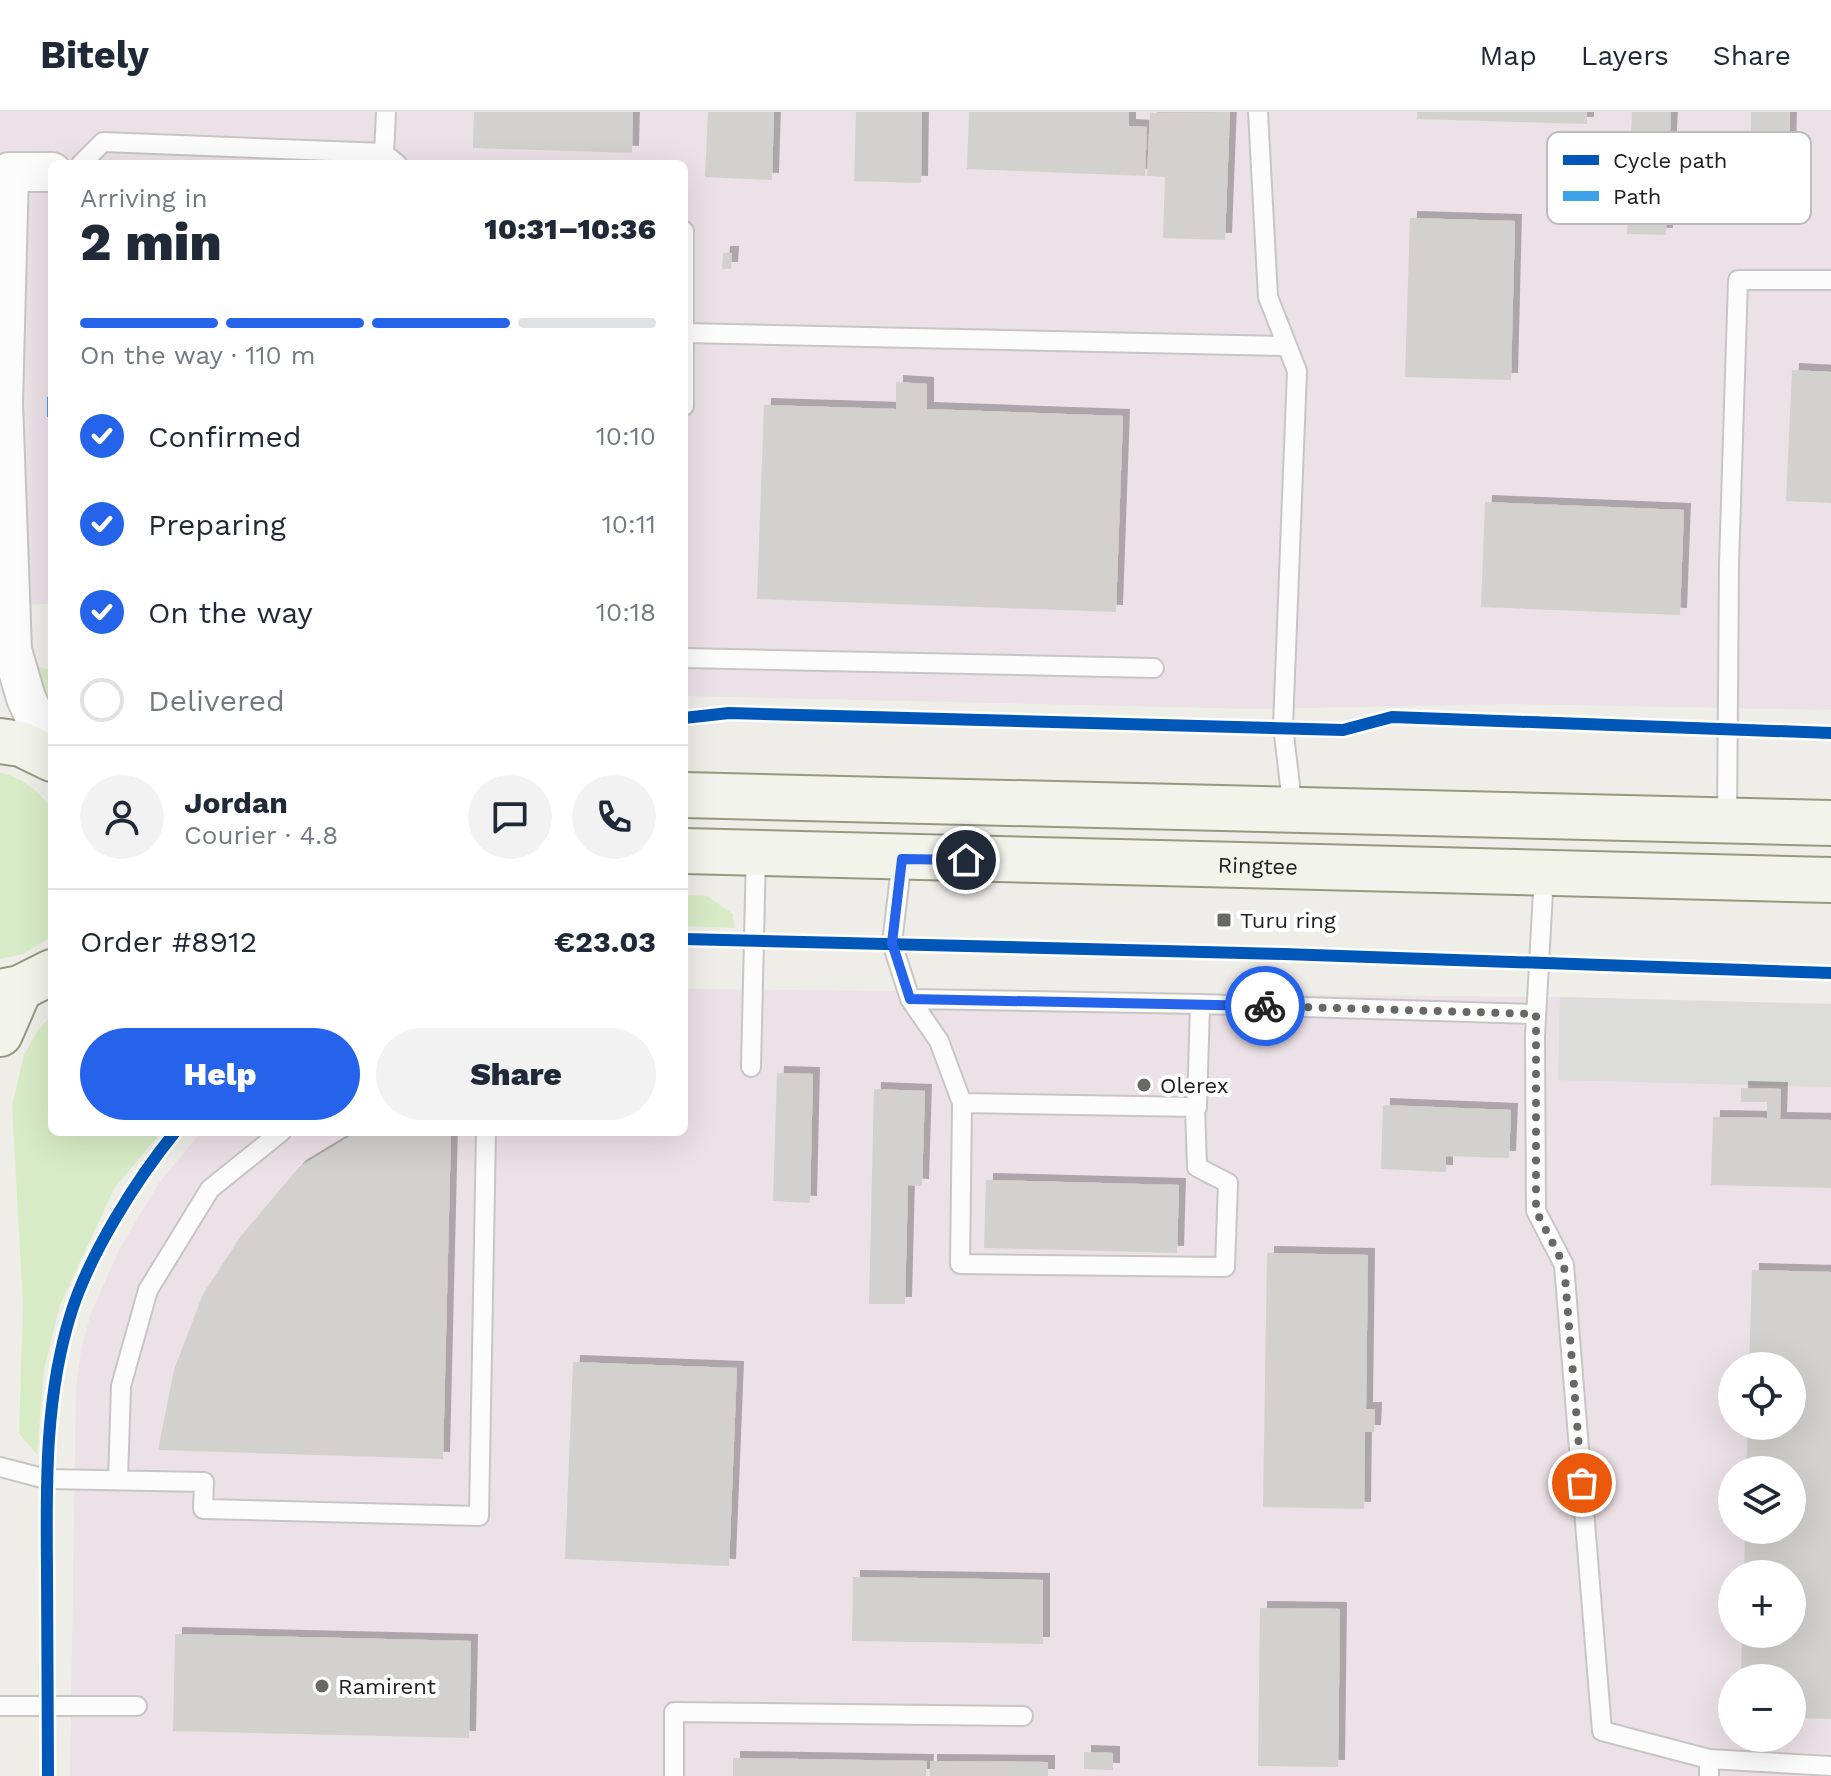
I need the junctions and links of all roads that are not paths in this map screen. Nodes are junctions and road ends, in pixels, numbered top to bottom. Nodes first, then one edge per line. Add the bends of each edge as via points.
1 (386, 112) edge
2 (1258, 112) edge
3 (391, 158) edge
4 (85, 160) edge
5 (48, 172) edge
6 (1831, 280) edge
7 (688, 333) edge
8 (1287, 346) junction
9 (1, 403) edge
10 (3, 499) edge
11 (688, 658) edge
12 (1154, 668) dead end
13 (0, 741) edge
14 (48, 749) edge
15 (48, 756) edge
16 (688, 795) edge
17 (1293, 811) junction
18 (1727, 822) junction
19 (1831, 823) edge
20 (688, 851) edge
21 (756, 853) junction
22 (902, 859) junction
23 (1544, 874) junction
24 (1831, 880) edge
25 (24, 984) edge
26 (910, 999) junction
27 (1200, 1004) junction
28 (1536, 1014) junction
29 (0, 1034) edge
30 (751, 1067) dead end
31 (962, 1103) junction
32 (1195, 1107) junction
33 (276, 1136) edge
34 (486, 1136) edge
35 (0, 1467) edge
36 (118, 1480) junction
37 (0, 1706) edge
38 (137, 1706) dead end
39 (1023, 1716) dead end
40 (1831, 1766) edge
41 (1709, 1768) edge
42 (674, 1776) edge

1 - 3 lane
2 - 8 lane via 1268,297
3 - 4 lane via 103,142
5 - 9 street via 9,172
6 - 18 lane via 1738,280
7 - 8 lane
8 - 17 lane via 1297,371 1283,726
9 - 10 street
10 - 14 street via 12,650
11 - 12 lane
13 - 15 main road
16 - 17 main road
17 - 18 main road
18 - 19 main road
20 - 21 main road, Ringtee
21 - 22 main road, Ringtee
21 - 30 lane
22 - 23 main road, Ringtee
22 - 26 lane via 892,943
23 - 24 main road, Ringtee
23 - 28 lane
25 - 29 main road
26 - 27 lane
26 - 31 lane via 939,1041
27 - 28 lane
27 - 32 lane
28 - 41 lane via 1536,1211 1564,1265 1602,1731
31 - 32 lane
31 - 32 lane via 960,1264 1225,1267 1228,1183 1197,1167
33 - 36 lane via 210,1189 148,1290 121,1386
34 - 36 lane via 479,1516 203,1509 204,1482
35 - 36 lane via 46,1479
37 - 38 lane
39 - 42 lane via 674,1712
40 - 41 lane

